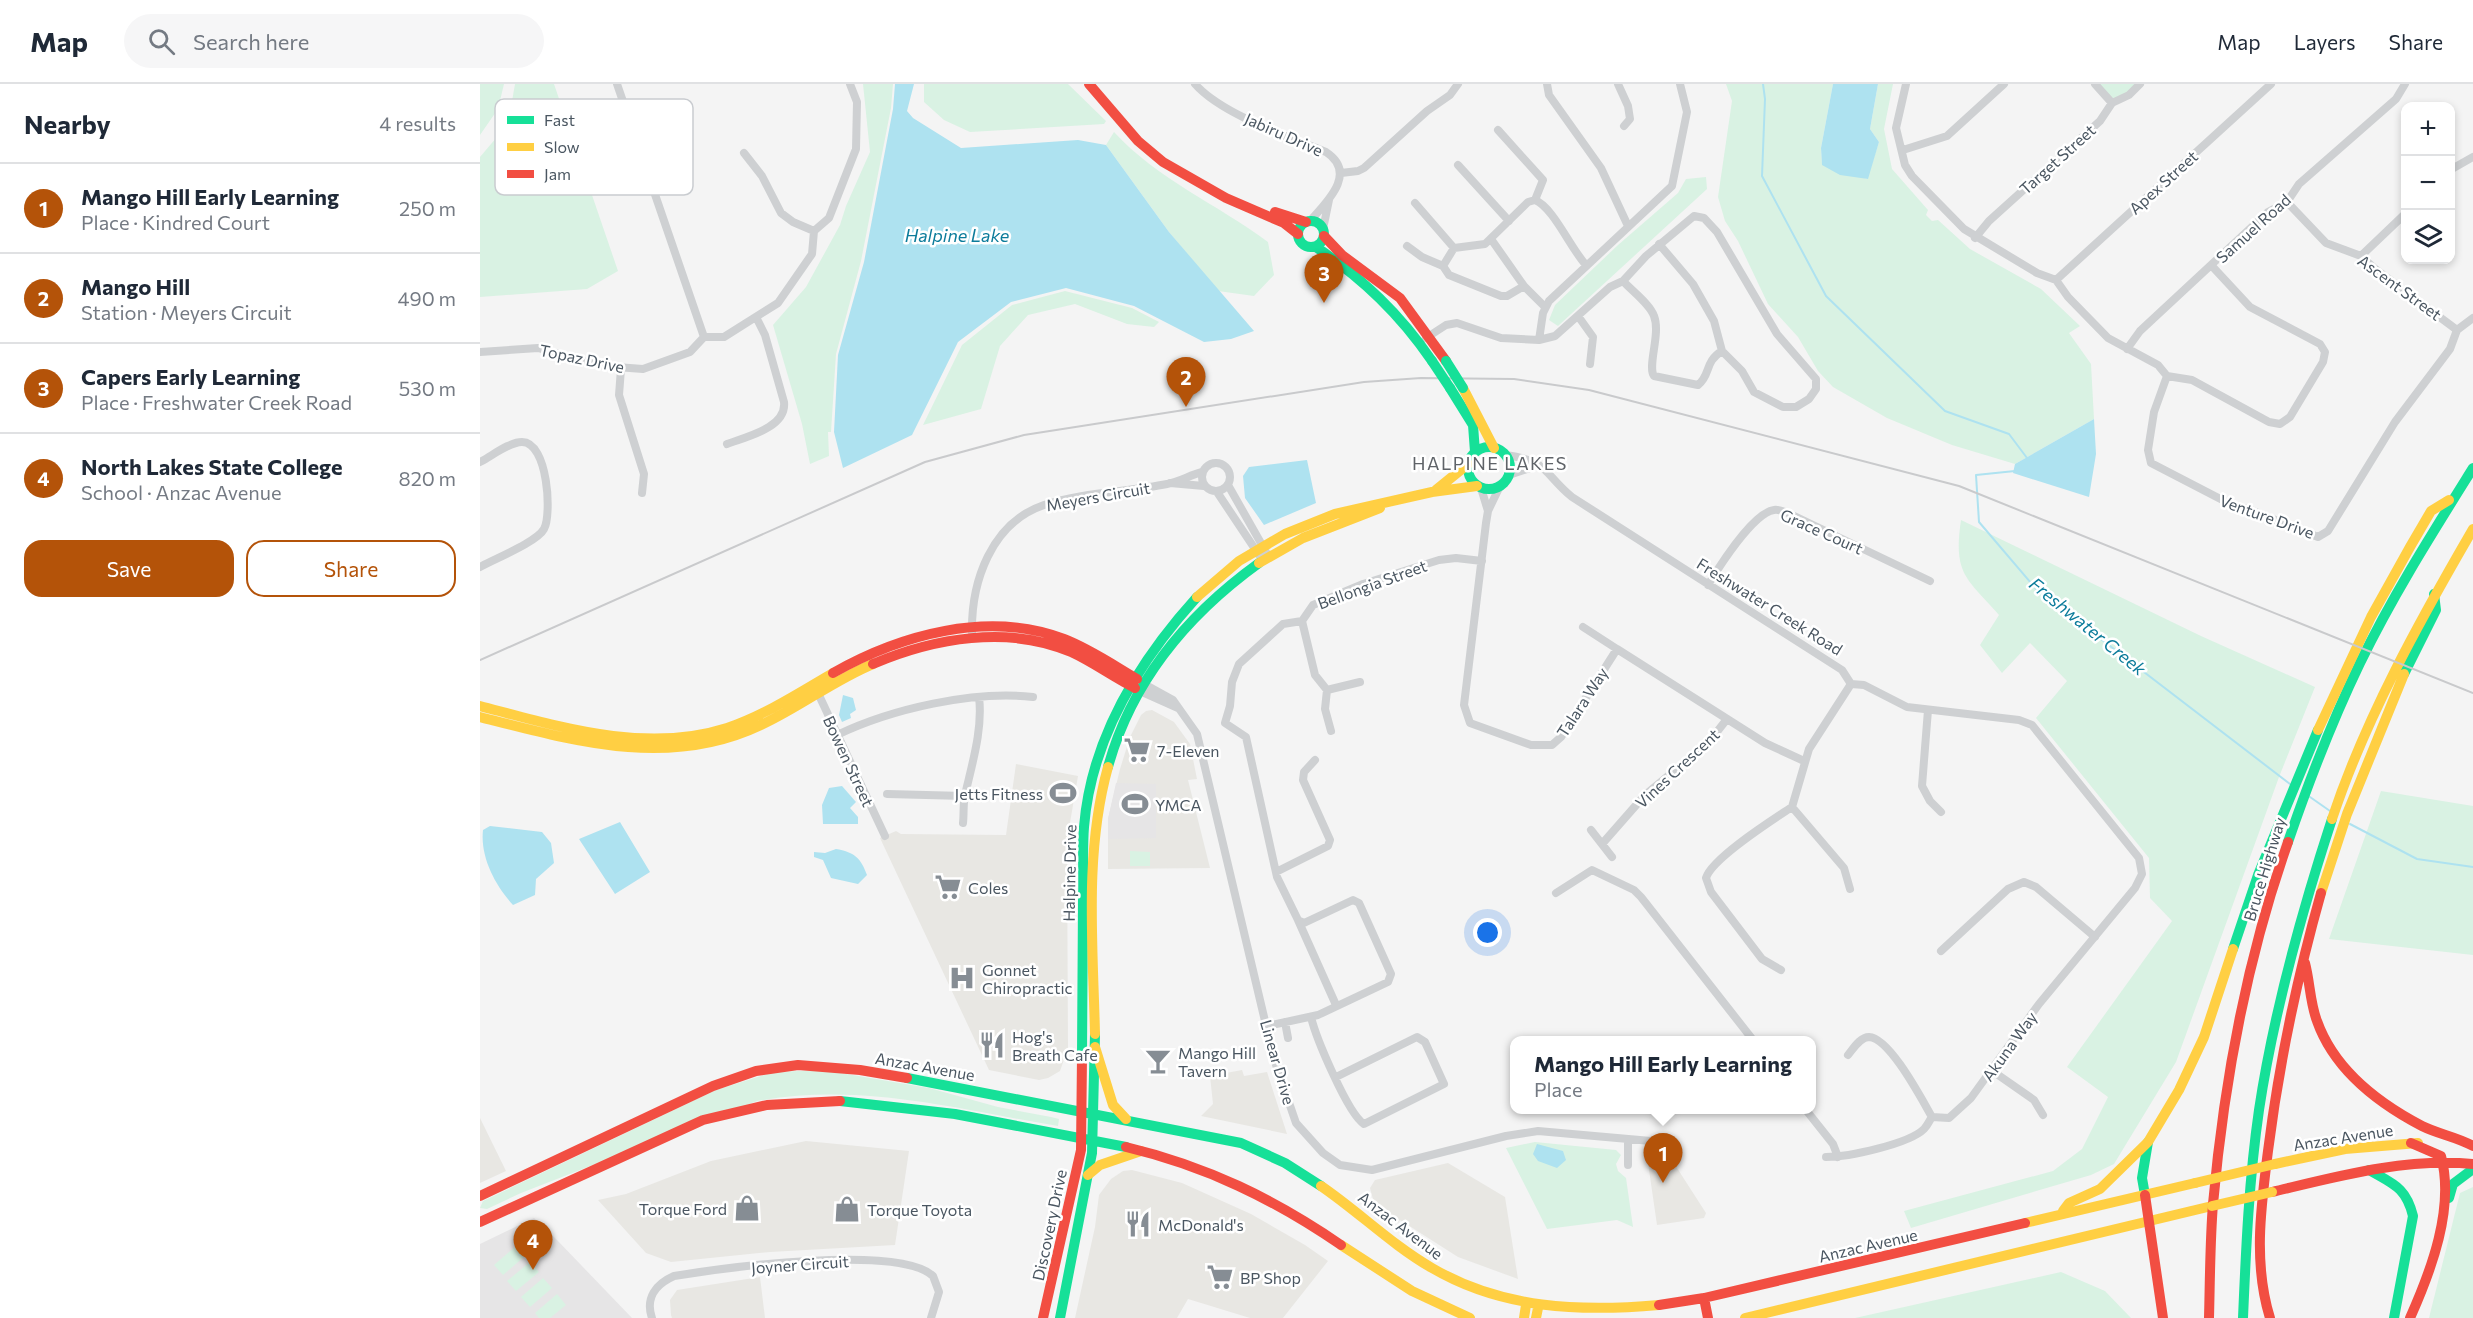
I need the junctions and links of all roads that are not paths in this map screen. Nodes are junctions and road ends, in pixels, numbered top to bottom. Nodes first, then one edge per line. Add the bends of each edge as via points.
1 (617, 84) edge
2 (850, 84) edge
3 (1089, 84) edge
4 (1098, 84) edge
5 (1195, 84) edge
6 (1458, 84) edge
7 (1547, 84) edge
8 (1618, 84) edge
9 (1680, 84) edge
10 (1906, 84) edge
11 (2004, 84) edge
12 (2095, 84) edge
13 (2140, 84) edge
14 (2271, 84) edge
15 (2405, 84) edge
16 (622, 99) edge
17 (2112, 103) junction
18 (1624, 126) dead end
19 (1498, 130) dead end
20 (1903, 150) junction
21 (744, 153) dead end
22 (2473, 158) edge
23 (1458, 165) dead end
24 (2455, 168) edge
25 (1341, 173) junction
26 (655, 195) edge
27 (1329, 200) junction
28 (1535, 200) junction
29 (2287, 202) junction
30 (1415, 203) dead end
31 (2401, 218) edge
32 (1509, 221) junction
33 (1308, 222) junction
34 (1628, 226) junction
35 (814, 231) junction
36 (1323, 232) junction
37 (1298, 234) junction
38 (1975, 238) junction
39 (1491, 239) junction
40 (1659, 244) junction
41 (1407, 246) dead end
42 (1316, 247) junction
43 (1454, 248) junction
44 (2361, 256) junction
45 (1586, 265) junction
46 (1443, 266) junction
47 (2211, 266) junction
48 (2056, 280) junction
49 (1623, 281) junction
50 (1524, 286) junction
51 (1545, 306) junction
52 (1578, 316) junction
53 (2473, 318) edge
54 (757, 319) junction
55 (2457, 330) junction
56 (704, 337) junction
57 (1425, 339) junction
58 (1539, 340) junction
59 (2127, 349) junction
60 (1722, 351) junction
61 (480, 352) edge
62 (1590, 364) dead end
63 (621, 369) junction
64 (2167, 376) junction
65 (727, 444) dead end
66 (1494, 448) junction
67 (1475, 452) junction
68 (1506, 455) junction
69 (480, 462) edge
70 (1468, 464) junction
71 (1539, 465) junction
72 (2473, 468) edge
73 (1202, 472) junction
74 (1509, 476) junction
75 (1170, 483) junction
76 (1228, 485) junction
77 (1204, 486) junction
78 (1500, 486) junction
79 (1479, 487) junction
80 (1433, 491) junction
81 (1217, 492) junction
82 (642, 493) dead end
83 (2453, 497) junction
84 (1488, 511) junction
85 (2473, 529) edge
86 (1263, 554) junction
87 (1482, 561) junction
88 (480, 567) edge
89 (1930, 581) dead end
90 (1708, 585) junction
91 (2434, 594) junction
92 (1302, 621) junction
93 (1583, 627) dead end
94 (972, 634) junction
95 (1617, 648) junction
96 (1131, 681) junction
97 (1360, 682) dead end
98 (1851, 684) junction
99 (1142, 687) junction
100 (816, 690) junction
101 (1327, 690) junction
102 (978, 697) junction
103 (1033, 697) dead end
104 (480, 706) edge
105 (1928, 710) junction
106 (480, 717) edge
107 (1727, 719) junction
108 (1331, 731) dead end
109 (837, 735) junction
110 (1315, 760) dead end
111 (1804, 761) junction
112 (887, 794) dead end
113 (965, 796) junction
114 (1792, 807) junction
115 (1941, 812) dead end
116 (963, 823) dead end
117 (1591, 830) dead end
118 (885, 836) dead end
119 (1602, 844) junction
120 (1612, 857) dead end
121 (1276, 872) junction
122 (2142, 874) joint
123 (1850, 889) dead end
124 (1556, 893) dead end
125 (1298, 920) junction
126 (2095, 937) junction
127 (1941, 951) dead end
128 (2303, 958) junction
129 (1780, 970) dead end
130 (1336, 1005) junction
131 (1311, 1017) junction
132 (1285, 1022) junction
133 (1267, 1026) junction
134 (1748, 1036) edge
135 (1288, 1038) dead end
136 (1095, 1047) junction
137 (1848, 1055) dead end
138 (1991, 1070) junction
139 (1336, 1077) junction
140 (1082, 1111) junction
141 (1094, 1113) junction
142 (1809, 1114) edge
143 (2043, 1115) dead end
144 (1932, 1118) junction
145 (1126, 1119) junction
146 (1081, 1138) junction
147 (1629, 1139) junction
148 (1093, 1140) junction
149 (1651, 1141) dead end
150 (2148, 1142) junction
151 (2411, 1143) junction
152 (2473, 1146) edge
153 (1141, 1151) junction
154 (1826, 1157) dead end
155 (1838, 1157) junction
156 (2444, 1162) junction
157 (1628, 1165) dead end
158 (2473, 1167) edge
159 (2369, 1170) junction
160 (1088, 1175) junction
161 (2145, 1195) junction
162 (480, 1196) edge
163 (2441, 1213) junction
164 (2061, 1214) junction
165 (2149, 1220) junction
166 (480, 1222) edge
167 (1704, 1298) junction
168 (1533, 1310) edge
169 (652, 1318) edge
170 (931, 1318) edge
171 (1044, 1318) edge
172 (1060, 1318) edge
173 (1470, 1318) edge
174 (1524, 1318) edge
175 (1708, 1318) edge
176 (1745, 1318) edge
177 (2163, 1318) edge
178 (2210, 1318) edge
179 (2243, 1318) edge
180 (2270, 1318) edge
181 (2394, 1318) edge
182 (2410, 1318) edge

1 - 16 street
2 - 35 street, Topaz Drive via 857,102 856,149 829,218
3 - 37 main road via 1138,141 1163,162 1226,198 1284,223
4 - 33 main road via 1144,137 1170,158 1240,197
5 - 25 street, Jabiru Drive via 1258,124 1326,152 1338,162
6 - 25 street via 1364,168
7 - 34 street via 1549,95 1600,168
8 - 18 street via 1630,114
9 - 34 street via 1687,112 1674,181
10 - 20 street via 1896,125
11 - 20 street via 1947,136
12 - 17 street
13 - 17 street, Target Street
14 - 48 street, Apex Street
15 - 29 street, Samuel Road via 2396,99 2299,184
17 - 38 street, Target Street via 2100,121
19 - 28 street via 1543,180
20 - 38 street via 1910,173
21 - 35 street via 762,176 781,213
22 - 24 street
23 - 32 street
25 - 27 street
26 - 56 street
27 - 33 street
27 - 36 street
28 - 32 street
28 - 45 street via 1542,204
29 - 44 street, Ascent Street via 2326,243
29 - 47 street, Samuel Road via 2268,212
30 - 43 street
31 - 44 street
32 - 39 street
33 - 36 main road via 1318,223
33 - 37 main road
34 - 45 street
35 - 54 street, Topaz Drive via 812,254 792,287
36 - 42 main road
36 - 57 main road via 1342,255 1400,298
37 - 42 main road via 1304,246
38 - 48 street
39 - 43 street via 1479,246
39 - 50 street
40 - 49 street
40 - 60 street via 1693,284 1714,321
40 - 60 street via 1694,216 1710,223 1778,334 1816,379 1816,389 1796,407 1771,403 1754,392 1742,371
41 - 46 street
42 - 57 main road via 1380,293
43 - 46 street
44 - 55 street, Ascent Street
45 - 51 street
46 - 50 street via 1449,275 1501,296
47 - 59 street, Samuel Road via 2140,331
47 - 64 street via 2250,307 2320,345 2325,352 2324,362 2290,417 2280,424 2269,422 2189,378
48 - 59 street via 2106,336
49 - 52 street via 1610,287
49 - 60 street via 1655,316 1657,344 1651,370 1654,376 1698,385 1709,361
50 - 51 street
51 - 58 street
52 - 58 street via 1555,336
52 - 62 street via 1593,337
53 - 55 street, Venture Drive
54 - 56 street, Topaz Drive via 724,337
54 - 65 street via 765,334 784,411 773,424
55 - 64 street, Venture Drive via 2450,349 2395,422 2328,531 2318,537 2234,506 2153,465 2148,454 2154,412
56 - 63 street, Topaz Drive via 687,353 643,369
57 - 58 street via 1446,325 1457,323 1501,338
57 - 66 main road, bridge via 1446,360
57 - 67 main road, bridge via 1432,361 1473,425
59 - 64 street via 2158,365
61 - 63 street, Topaz Drive via 538,348
63 - 82 street via 619,394 642,468
66 - 67 main road
66 - 68 main road
67 - 70 main road
68 - 71 street, Freshwater Creek Road
68 - 74 main road
69 - 88 street via 516,443 531,444 544,464 546,521 539,535
70 - 79 main road via 1470,476
70 - 80 main road, Halpine Drive
71 - 74 street
71 - 90 street, Freshwater Creek Road via 1572,497
72 - 83 main road, Bruce Highway
73 - 75 street, Meyers Circuit
73 - 76 street via 1212,463 1225,466 1230,473
73 - 77 street
74 - 78 main road
75 - 77 street, Meyers Circuit
75 - 94 street, Meyers Circuit via 1059,501 1018,519 1000,536 984,563
76 - 81 street
76 - 86 street
77 - 81 street
78 - 79 main road
78 - 84 street, Talara Way
79 - 80 main road, Halpine Drive
79 - 84 street, Talara Way
80 - 86 main road, Halpine Drive via 1335,514
81 - 86 street
83 - 150 main road via 2431,512 2367,625 2285,807 2243,915 2204,1037 2180,1090
83 - 178 main road, Bruce Highway via 2373,638 2318,760 2259,938 2235,1039 2216,1168
84 - 87 street, Talara Way
85 - 91 main road
86 - 96 main road, Halpine Drive via 1228,570 1190,604 1155,642
86 - 99 main road, Halpine Drive via 1197,614
87 - 92 street, Bellongia Street via 1439,560 1363,584 1313,605
87 - 95 street, Talara Way via 1464,705 1470,723 1531,745 1552,746
89 - 90 street, Grace Court via 1788,513 1774,510 1735,544
90 - 98 street, Freshwater Creek Road via 1842,670
91 - 128 main road via 2436,610 2359,786
91 - 179 main road via 2398,660 2346,778 2280,988 2260,1098 2246,1218
92 - 101 street via 1315,675
92 - 121 street, Bellongia Street via 1283,624 1239,664 1225,723 1246,737
93 - 95 street
94 - 96 main road via 1021,630 1054,636 1076,645
94 - 100 main road via 898,654
95 - 107 street, Talara Way
96 - 99 main road
96 - 140 main road, Halpine Drive via 1100,751 1084,826
97 - 101 street
98 - 105 street, Freshwater Creek Road via 1864,685 1900,705
98 - 111 street
99 - 133 street, Linear Drive via 1179,709 1191,722 1198,740
99 - 136 main road, Halpine Drive via 1115,741 1095,822
100 - 104 main road via 741,723 662,740 607,737
100 - 106 main road via 748,732 673,749 605,747
100 - 109 street, Bowen Street
101 - 108 street via 1324,709
102 - 103 street
102 - 109 street via 923,706 861,723
102 - 113 street via 977,735
105 - 115 street via 1922,786
105 - 122 street, Freshwater Creek Road via 2019,720 2032,725 2133,849
107 - 111 street, Talara Way
107 - 119 street, Vines Crescent via 1709,742 1645,795
109 - 118 street, Bowen Street
110 - 121 street via 1304,772 1303,780 1330,840 1328,846
111 - 114 street
112 - 113 street
113 - 116 street
114 - 123 street via 1844,868
114 - 129 street via 1714,865 1706,878 1711,892 1762,959
117 - 119 street
119 - 120 street
121 - 125 street
122 - 126 street, Akuna Way
124 - 134 street via 1592,870 1634,890
125 - 130 street
125 - 130 street via 1304,922 1353,900 1359,903 1391,974 1388,982
126 - 127 street via 2036,887 2024,882 2007,889
126 - 138 street, Akuna Way
128 - 152 main road via 2317,1022 2349,1074 2406,1117
128 - 180 main road via 2280,1060 2260,1225 2262,1292
130 - 131 street
131 - 132 street
131 - 139 street
132 - 133 street
132 - 135 street
133 - 147 street, Linear Drive via 1296,1123 1323,1153 1340,1165 1372,1170 1538,1131
136 - 141 main road, Halpine Drive
136 - 145 main road via 1113,1105
137 - 144 street via 1863,1039 1871,1037 1880,1042 1901,1066
138 - 143 street via 2034,1100
138 - 144 street, Akuna Way via 1954,1115 1946,1120
139 - 139 street via 1357,1120 1364,1124 1444,1084 1425,1042 1417,1037
140 - 141 main road, Anzac Avenue
140 - 146 main road, Halpine Drive
140 - 162 main road, Anzac Avenue via 860,1070 812,1065 769,1068 713,1086
141 - 145 main road, Anzac Avenue
141 - 148 main road, Discovery Drive
142 - 155 street via 1833,1144
144 - 155 street, Akuna Way via 1922,1131 1872,1151
145 - 168 main road, Anzac Avenue via 1229,1140 1270,1154 1330,1190 1428,1267 1471,1289
146 - 148 main road
146 - 166 main road via 875,1102 758,1105 672,1133
146 - 171 main road, Discovery Drive
147 - 149 street, Linear Drive
147 - 157 street
148 - 153 main road
148 - 160 main road, Discovery Drive
150 - 161 main road via 2142,1178
150 - 164 main road via 2110,1180 2088,1196 2069,1203
151 - 152 main road, Anzac Avenue
151 - 156 main road via 2418,1149 2437,1152
151 - 161 main road, Anzac Avenue, bridge via 2345,1149
153 - 160 main road via 1129,1158 1102,1162
153 - 173 main road via 1207,1170 1253,1190 1312,1223 1395,1283
154 - 155 street, Akuna Way
156 - 158 main road
156 - 159 main road
156 - 163 main road
158 - 163 main road via 2453,1184 2447,1207
159 - 165 main road, bridge
159 - 181 main road via 2400,1188 2414,1216
160 - 172 main road, Discovery Drive
161 - 164 main road, Anzac Avenue
161 - 165 main road
163 - 182 main road via 2430,1268
164 - 167 main road, Anzac Avenue
165 - 176 main road
165 - 177 main road
167 - 168 main road, Anzac Avenue via 1601,1313
167 - 175 main road
168 - 174 main road
169 - 170 street, Joyner Circuit via 652,1294 674,1276 774,1264 882,1259 913,1265 933,1276 939,1292

